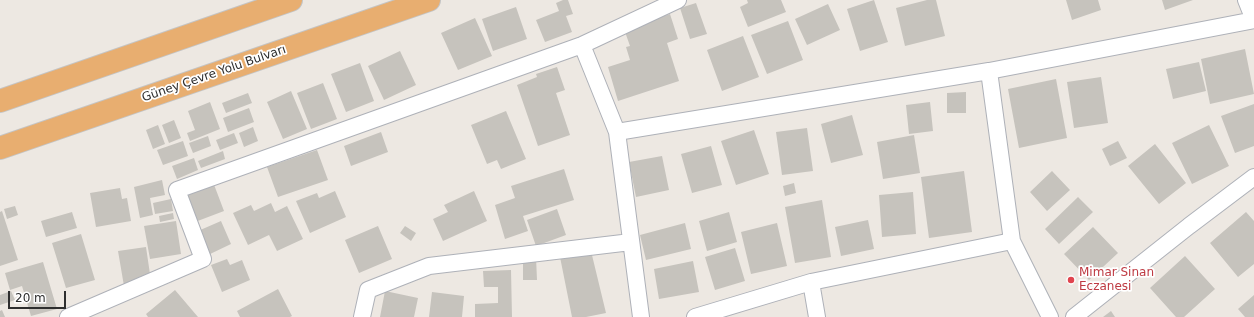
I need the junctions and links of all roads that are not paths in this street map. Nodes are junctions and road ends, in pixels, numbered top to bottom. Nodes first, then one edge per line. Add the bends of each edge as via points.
1 (291, 0) edge
2 (429, 0) edge
3 (678, 0) edge
4 (1246, 0) edge
5 (582, 45) junction
6 (989, 71) junction
7 (0, 101) edge
8 (617, 132) junction
9 (0, 148) edge
10 (1254, 177) edge
11 (631, 242) junction
12 (1012, 242) junction
13 (811, 282) junction
14 (68, 317) edge
15 (362, 317) edge
16 (641, 317) edge
17 (695, 317) edge
18 (817, 317) edge
19 (1050, 317) edge
20 (1074, 317) edge

1 - 7 highway
2 - 9 highway, Güney Çevre Yolu Bulvarı
3 - 5 street
4 - 6 street via 1254,20
5 - 8 street
5 - 14 street via 177,190 204,259
6 - 8 street
6 - 12 street
8 - 11 street
10 - 20 street
11 - 15 street via 429,266 368,290
11 - 16 street
12 - 13 street
12 - 19 street
13 - 17 street
13 - 18 street

